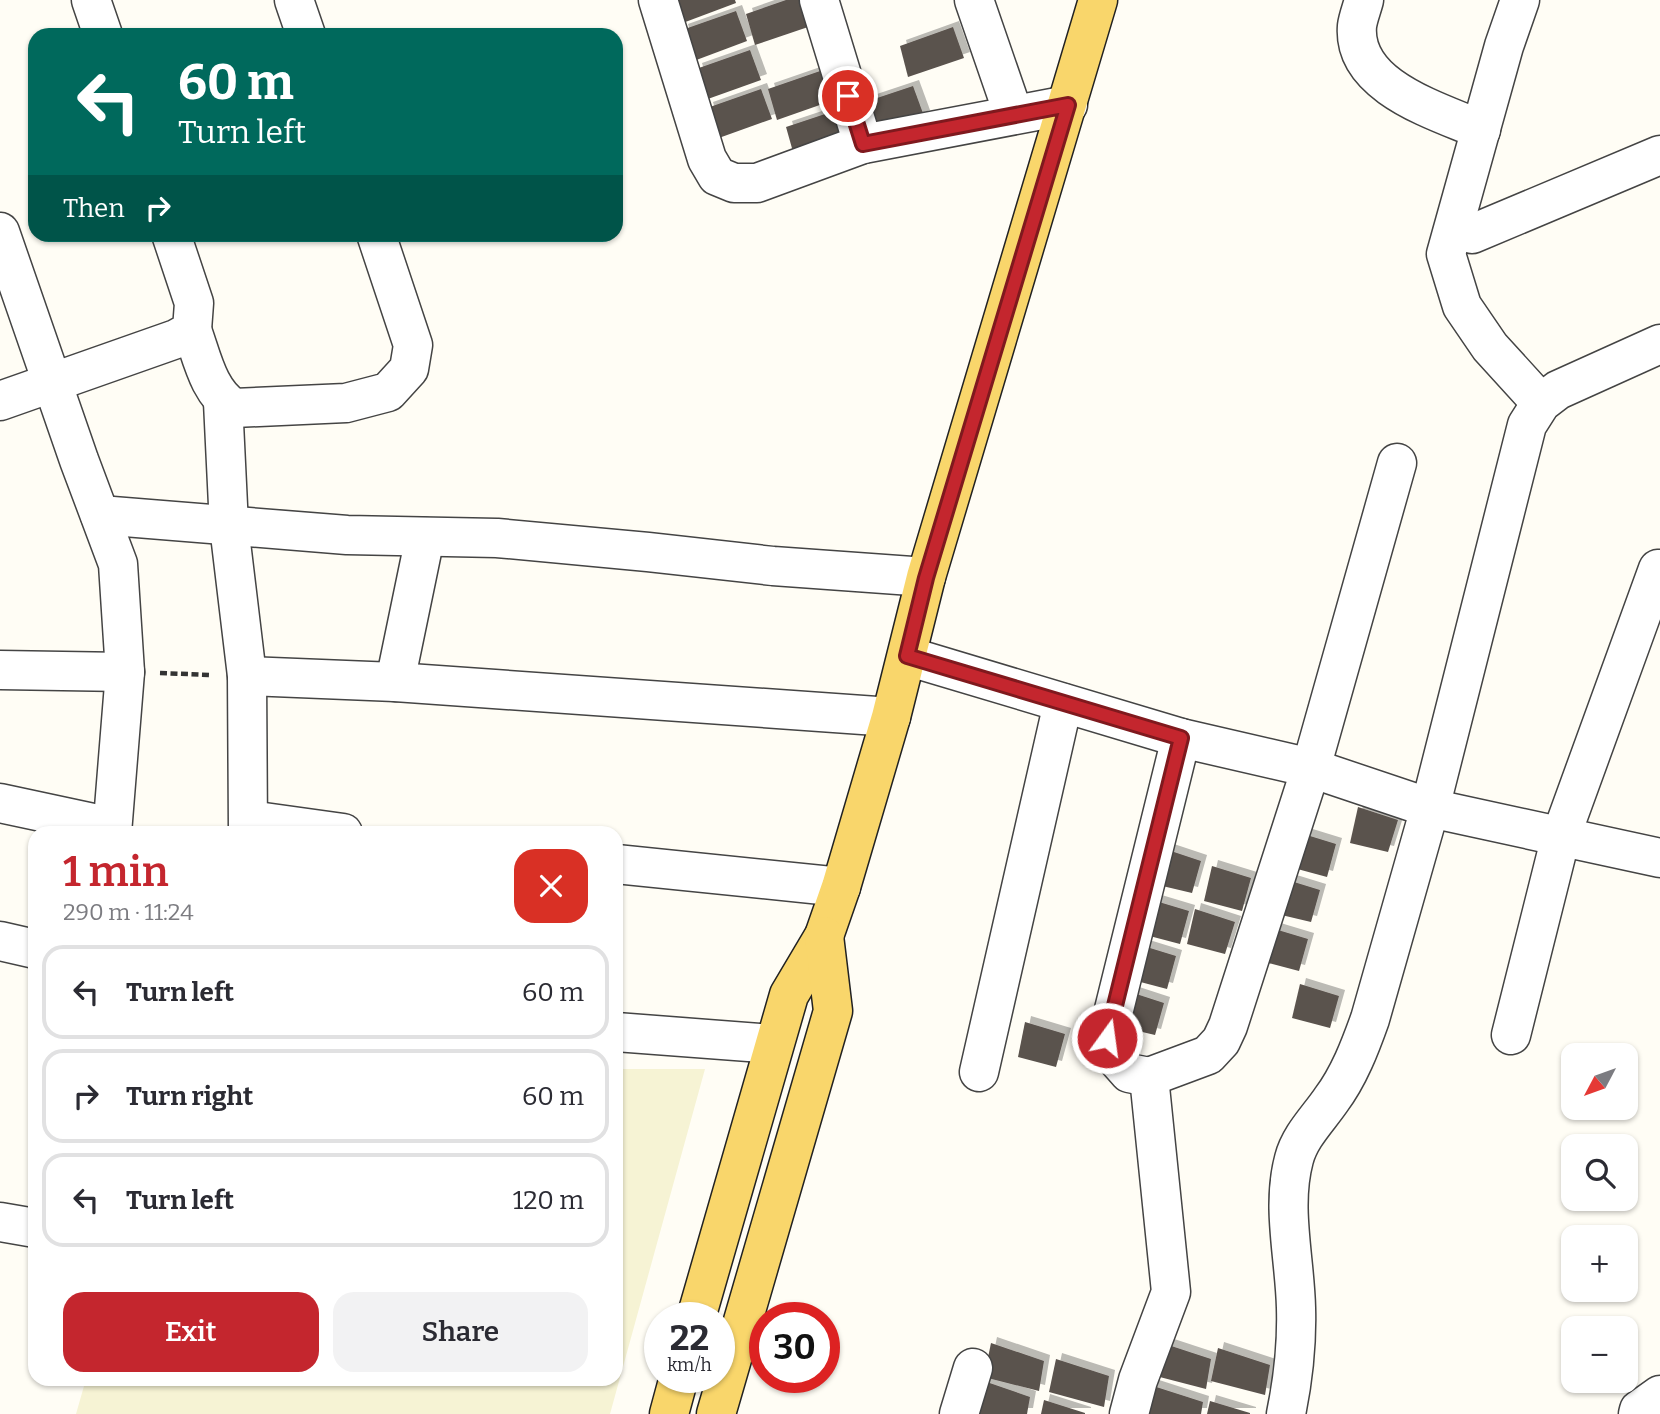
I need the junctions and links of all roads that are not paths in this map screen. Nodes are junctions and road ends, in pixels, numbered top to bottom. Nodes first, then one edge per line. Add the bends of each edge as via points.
1 (91, 0) edge
2 (294, 0) edge
3 (658, 0) edge
4 (819, 0) edge
5 (974, 0) edge
6 (1098, 0) edge
7 (1364, 0) edge
8 (1520, 0) edge
9 (101, 28) edge
10 (304, 28) edge
11 (1068, 105) junction
12 (1013, 113) junction
13 (1481, 130) junction
14 (863, 144) junction
15 (1660, 155) edge
16 (1472, 234) dead end
17 (1, 239) edge
18 (174, 242) edge
19 (379, 242) edge
20 (191, 330) junction
21 (1660, 344) edge
22 (52, 382) junction
23 (0, 401) edge
24 (223, 402) junction
25 (1541, 403) junction
26 (1397, 463) dead end
27 (100, 515) junction
28 (229, 526) junction
29 (425, 537) junction
30 (1658, 569) dead end
31 (926, 578) junction
32 (907, 656) junction
33 (0, 670) edge
34 (125, 672) junction
35 (247, 676) junction
36 (395, 682) junction
37 (1063, 703) junction
38 (891, 717) junction
39 (1181, 738) junction
40 (1311, 768) junction
41 (0, 803) edge
42 (1430, 808) junction
43 (95, 826) edge
44 (112, 826) edge
45 (248, 826) edge
46 (1561, 836) junction
47 (1660, 858) edge
48 (623, 865) edge
49 (841, 887) junction
50 (824, 936) junction
51 (0, 941) edge
52 (28, 947) edge
53 (623, 1032) edge
54 (1511, 1035) dead end
55 (774, 1044) junction
56 (979, 1072) dead end
57 (1149, 1077) junction
58 (0, 1222) edge
59 (28, 1227) edge
60 (701, 1302) edge
61 (973, 1367) dead end
62 (675, 1393) edge
63 (1660, 1395) edge
64 (669, 1414) edge
65 (716, 1414) edge
66 (959, 1414) edge
67 (1129, 1414) edge
68 (1286, 1414) edge
69 (1637, 1414) edge

1 - 9 street
2 - 10 street
3 - 14 street via 707,159 717,176 734,183 757,183
4 - 14 street
5 - 12 street
6 - 11 main road
7 - 13 street via 1357,28 1362,56 1379,78 1401,94
8 - 13 street
11 - 12 street
11 - 31 main road
12 - 14 street
13 - 25 street via 1446,254 1462,306 1490,347
15 - 16 street
17 - 22 street
18 - 20 street via 194,303
19 - 24 street via 413,345 409,369 388,393 345,403 233,408
20 - 22 street
20 - 24 street
21 - 25 street via 1558,390
22 - 23 street
22 - 27 street
24 - 28 street
25 - 42 street via 1527,425 1518,453
26 - 40 street
27 - 28 street
27 - 34 street via 118,564
28 - 29 street
28 - 35 street
29 - 31 street via 497,538
29 - 36 street
30 - 46 street
31 - 32 main road
32 - 37 street
32 - 38 main road
33 - 34 street
34 - 44 street
35 - 36 street
35 - 45 street
36 - 38 street
37 - 39 street
37 - 56 street
38 - 49 main road
39 - 40 street
39 - 57 street via 1107,1038 1114,1056 1129,1073
40 - 42 street
40 - 57 street via 1221,1041 1208,1055
41 - 43 street
42 - 46 street
42 - 68 street via 1359,1053 1294,1157 1289,1199 1296,1309
46 - 47 street
46 - 54 street
48 - 49 street
49 - 50 main road
50 - 55 main road via 789,995
50 - 65 main road via 833,1011
51 - 52 street
53 - 55 street
55 - 60 main road
57 - 67 street via 1171,1292
58 - 59 street
61 - 66 street
62 - 64 main road
63 - 69 street

